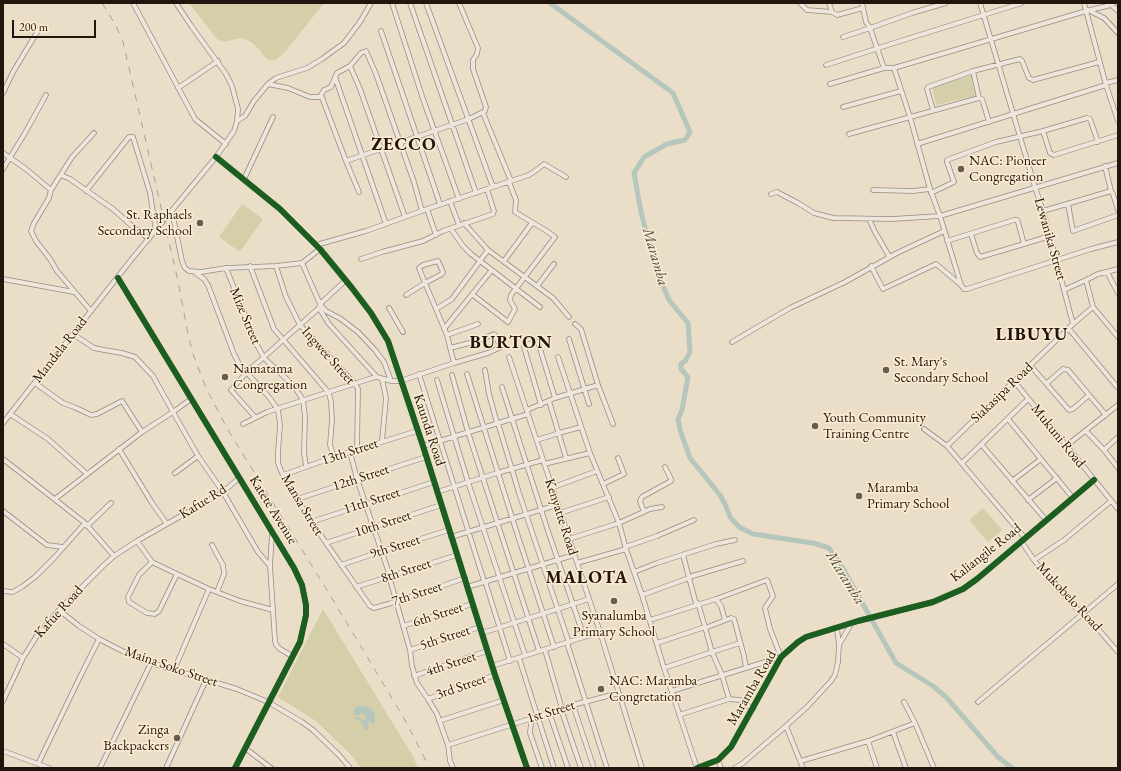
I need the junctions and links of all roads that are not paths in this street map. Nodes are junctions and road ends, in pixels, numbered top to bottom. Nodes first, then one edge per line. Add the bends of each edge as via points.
1 (133, 3) edge
2 (176, 3) edge
3 (371, 3) edge
4 (392, 3) edge
5 (410, 3) edge
6 (426, 3) edge
7 (459, 3) edge
8 (800, 3) edge
9 (829, 3) edge
10 (862, 3) edge
11 (946, 3) edge
12 (980, 3) edge
13 (1022, 3) edge
14 (1084, 3) edge
15 (1111, 4) edge
16 (863, 8) junction
17 (1088, 11) junction
18 (1118, 11) edge
19 (832, 12) junction
20 (984, 15) junction
21 (870, 28) junction
22 (39, 29) dead end
23 (381, 31) dead end
24 (1118, 32) edge
25 (843, 37) dead end
26 (991, 39) junction
27 (877, 48) junction
28 (218, 61) junction
29 (1100, 62) junction
30 (998, 64) junction
31 (826, 65) dead end
32 (350, 66) junction
33 (884, 68) junction
34 (894, 68) junction
35 (973, 71) junction
36 (335, 77) junction
37 (1118, 80) edge
38 (268, 84) junction
39 (830, 84) dead end
40 (1106, 84) junction
41 (178, 88) junction
42 (901, 91) junction
43 (3, 93) edge
44 (46, 96) dead end
45 (321, 97) junction
46 (979, 98) junction
47 (843, 107) dead end
48 (933, 110) junction
49 (483, 113) junction
50 (1014, 114) junction
51 (273, 117) dead end
52 (910, 117) junction
53 (469, 119) junction
54 (237, 121) junction
55 (1118, 121) edge
56 (989, 122) junction
57 (452, 125) junction
58 (434, 131) junction
59 (1043, 131) junction
60 (94, 133) dead end
61 (849, 134) dead end
62 (1118, 135) edge
63 (1020, 137) junction
64 (417, 138) junction
65 (1098, 142) junction
66 (400, 143) junction
67 (226, 144) junction
68 (917, 144) junction
69 (381, 149) junction
70 (3, 153) edge
71 (363, 155) junction
72 (216, 157) junction
73 (10, 158) junction
74 (346, 161) junction
75 (1118, 163) edge
76 (1105, 166) junction
77 (3, 169) edge
78 (61, 175) junction
79 (566, 177) dead end
80 (244, 179) junction
81 (510, 181) junction
82 (493, 187) junction
83 (1034, 187) junction
84 (487, 189) junction
85 (51, 190) junction
86 (873, 190) dead end
87 (86, 191) junction
88 (930, 191) junction
89 (1111, 191) junction
90 (359, 192) dead end
91 (476, 193) junction
92 (771, 194) dead end
93 (459, 199) junction
94 (450, 201) junction
95 (440, 204) junction
96 (1068, 204) junction
97 (424, 210) junction
98 (1118, 210) edge
99 (1043, 211) junction
100 (172, 212) junction
101 (1118, 215) edge
102 (940, 216) junction
103 (405, 217) junction
104 (869, 219) junction
105 (532, 223) junction
106 (386, 224) junction
107 (464, 224) junction
108 (459, 225) junction
109 (452, 228) junction
110 (156, 231) junction
111 (944, 231) junction
112 (971, 234) junction
113 (436, 235) junction
114 (1050, 236) junction
115 (149, 239) junction
116 (947, 241) junction
117 (1118, 242) edge
118 (1024, 244) junction
119 (316, 245) junction
120 (320, 249) junction
121 (488, 250) junction
122 (889, 256) junction
123 (361, 259) dead end
124 (480, 261) junction
125 (504, 261) junction
126 (1056, 261) junction
127 (302, 263) junction
128 (554, 264) dead end
129 (250, 266) junction
130 (276, 266) junction
131 (871, 266) junction
132 (226, 268) junction
133 (1118, 269) edge
134 (491, 271) junction
135 (194, 272) junction
136 (1107, 272) junction
137 (525, 277) junction
138 (118, 278) junction
139 (3, 279) edge
140 (346, 280) junction
141 (1086, 280) junction
142 (425, 283) junction
143 (537, 286) junction
144 (962, 287) junction
145 (516, 289) junction
146 (1064, 290) junction
147 (75, 292) junction
148 (1118, 293) edge
149 (406, 295) dead end
150 (473, 295) junction
151 (319, 306) junction
152 (540, 307) dead end
153 (1093, 307) junction
154 (389, 308) dead end
155 (436, 309) junction
156 (91, 311) junction
157 (569, 317) dead end
158 (478, 324) dead end
159 (575, 324) dead end
160 (1073, 324) junction
161 (300, 325) junction
162 (444, 329) junction
163 (1069, 329) junction
164 (403, 332) dead end
165 (73, 334) junction
166 (447, 335) junction
167 (1118, 337) edge
168 (569, 339) dead end
169 (282, 340) junction
170 (732, 342) dead end
171 (450, 348) junction
172 (509, 357) dead end
173 (558, 357) dead end
174 (264, 358) junction
175 (454, 363) junction
176 (1030, 365) junction
177 (485, 370) dead end
178 (247, 372) junction
179 (419, 374) junction
180 (467, 374) dead end
181 (452, 375) dead end
182 (380, 378) junction
183 (437, 380) dead end
184 (391, 381) junction
185 (400, 381) junction
186 (1014, 381) junction
187 (35, 383) junction
188 (1047, 383) junction
189 (355, 384) junction
190 (598, 386) junction
191 (502, 387) dead end
192 (1118, 388) edge
193 (584, 390) junction
194 (329, 393) junction
195 (570, 394) junction
196 (1089, 395) junction
197 (555, 398) junction
198 (191, 399) junction
199 (1028, 399) junction
200 (303, 400) junction
201 (549, 401) junction
202 (541, 404) junction
203 (589, 404) dead end
204 (1118, 405) edge
205 (278, 410) junction
206 (173, 412) junction
207 (527, 412) junction
208 (10, 414) junction
209 (1106, 415) junction
210 (255, 417) junction
211 (512, 419) junction
212 (1008, 419) junction
213 (3, 423) edge
214 (498, 423) junction
215 (243, 424) dead end
216 (613, 424) dead end
217 (483, 428) junction
218 (581, 428) junction
219 (924, 429) dead end
220 (417, 431) junction
221 (1086, 431) junction
222 (142, 432) junction
223 (468, 432) junction
224 (559, 432) junction
225 (454, 436) junction
226 (1118, 437) edge
227 (439, 440) junction
228 (537, 440) junction
229 (382, 441) junction
230 (981, 444) junction
231 (423, 446) junction
232 (947, 446) junction
233 (1066, 446) junction
234 (119, 449) junction
235 (357, 450) junction
236 (1104, 450) junction
237 (350, 452) junction
238 (590, 453) junction
239 (198, 456) junction
240 (334, 457) junction
241 (426, 457) junction
242 (3, 458) edge
243 (566, 458) junction
244 (618, 458) dead end
245 (1040, 459) junction
246 (544, 462) junction
247 (962, 463) junction
248 (526, 465) junction
249 (306, 466) junction
250 (665, 467) dead end
251 (1118, 468) edge
252 (512, 469) junction
253 (596, 471) junction
254 (175, 473) dead end
255 (498, 473) junction
256 (87, 474) junction
257 (283, 475) junction
258 (484, 477) junction
259 (239, 478) junction
260 (1057, 478) junction
261 (357, 479) junction
262 (1094, 480) junction
263 (1012, 481) junction
264 (434, 482) junction
265 (468, 482) junction
266 (603, 484) junction
267 (454, 486) junction
268 (551, 488) junction
269 (223, 492) junction
270 (437, 492) junction
271 (609, 497) junction
272 (1073, 498) junction
273 (54, 499) junction
274 (296, 499) junction
275 (1028, 500) junction
276 (1112, 501) junction
277 (111, 503) dead end
278 (366, 503) junction
279 (441, 505) junction
280 (557, 505) junction
281 (662, 507) dead end
282 (1118, 509) edge
283 (541, 510) junction
284 (3, 511) edge
285 (644, 512) junction
286 (560, 513) junction
287 (526, 514) junction
288 (512, 518) junction
289 (694, 520) dead end
290 (1046, 520) junction
291 (311, 522) junction
292 (498, 522) junction
293 (619, 523) junction
294 (86, 524) junction
295 (167, 524) junction
296 (483, 526) junction
297 (373, 528) junction
298 (449, 530) junction
299 (469, 531) junction
300 (272, 533) junction
301 (451, 537) junction
302 (569, 539) junction
303 (1023, 539) junction
304 (735, 540) dead end
305 (137, 541) junction
306 (326, 543) junction
307 (212, 545) dead end
308 (63, 547) junction
309 (625, 548) junction
310 (382, 550) junction
311 (457, 555) junction
312 (114, 556) junction
313 (574, 556) junction
314 (683, 556) junction
315 (558, 560) junction
316 (1034, 560) junction
317 (743, 561) dead end
318 (152, 562) junction
319 (543, 564) junction
320 (577, 564) junction
321 (341, 565) junction
322 (270, 566) junction
323 (529, 568) junction
324 (514, 572) junction
325 (634, 572) junction
326 (177, 574) junction
327 (389, 576) junction
328 (499, 577) junction
329 (465, 578) junction
330 (689, 578) junction
331 (484, 581) junction
332 (1118, 584) edge
333 (356, 587) junction
334 (468, 587) junction
335 (209, 589) junction
336 (3, 590) edge
337 (217, 592) junction
338 (642, 595) junction
339 (589, 599) junction
340 (716, 599) junction
341 (395, 602) junction
342 (472, 604) junction
343 (572, 604) junction
344 (697, 604) junction
345 (370, 606) joint
346 (558, 608) junction
347 (59, 610) junction
348 (273, 610) junction
349 (543, 613) junction
350 (1083, 613) junction
351 (528, 617) junction
352 (650, 620) junction
353 (725, 620) junction
354 (858, 621) joint
355 (514, 622) junction
356 (851, 624) junction
357 (404, 626) junction
358 (480, 627) junction
359 (499, 627) junction
360 (705, 627) junction
361 (836, 628) junction
362 (600, 632) junction
363 (482, 633) junction
364 (584, 637) junction
365 (99, 639) junction
366 (568, 643) junction
367 (657, 643) junction
368 (740, 643) junction
369 (3, 644) edge
370 (839, 645) junction
371 (554, 647) junction
372 (410, 650) junction
373 (544, 650) junction
374 (487, 651) junction
375 (539, 651) junction
376 (712, 652) junction
377 (1118, 652) edge
378 (292, 656) junction
379 (525, 656) junction
380 (781, 657) junction
381 (23, 658) junction
382 (519, 658) junction
383 (510, 661) junction
384 (151, 663) junction
385 (492, 666) junction
386 (664, 668) junction
387 (746, 668) junction
388 (174, 670) junction
389 (495, 675) junction
390 (722, 675) junction
391 (414, 676) junction
392 (206, 680) junction
393 (3, 686) edge
394 (9, 689) junction
395 (672, 691) junction
396 (619, 693) junction
397 (428, 699) junction
398 (729, 699) junction
399 (504, 700) junction
400 (3, 701) edge
401 (268, 702) junction
402 (586, 702) junction
403 (904, 702) dead end
404 (978, 702) dead end
405 (573, 705) junction
406 (562, 709) junction
407 (752, 709) junction
408 (549, 712) junction
409 (679, 715) junction
410 (537, 716) junction
411 (523, 720) junction
412 (439, 721) junction
413 (531, 723) junction
414 (915, 723) junction
415 (512, 725) junction
416 (786, 726) junction
417 (541, 728) junction
418 (893, 732) junction
419 (868, 741) junction
420 (448, 745) junction
421 (245, 748) junction
422 (3, 752) edge
423 (718, 760) junction
424 (801, 761) junction
425 (38, 764) junction
426 (49, 768) edge
427 (100, 768) edge
428 (166, 768) edge
429 (235, 768) edge
430 (271, 768) edge
431 (350, 768) edge
432 (453, 768) edge
433 (527, 768) edge
434 (542, 768) edge
435 (554, 768) edge
436 (568, 768) edge
437 (581, 768) edge
438 (594, 768) edge
439 (607, 768) edge
440 (642, 768) edge
441 (697, 768) edge
442 (721, 768) edge
443 (735, 768) edge
444 (802, 768) edge
445 (877, 768) edge
446 (906, 768) edge
447 (934, 768) edge

1 - 41 street
2 - 28 street
3 - 38 street via 344,43 307,68 276,78
4 - 58 street
5 - 57 street
6 - 53 street
7 - 49 street via 478,48 473,60 473,69 486,107
8 - 19 street via 807,10
9 - 19 street
10 - 16 street
11 - 21 street
12 - 20 street, Lewanika Street
13 - 20 street
14 - 17 street
15 - 17 street
15 - 18 street
16 - 19 street via 837,15
16 - 21 street
17 - 24 street via 1104,18
17 - 26 street
17 - 29 street
20 - 26 street, Lewanika Street
20 - 27 street
21 - 25 street
21 - 27 street
22 - 43 street
23 - 64 street
26 - 30 street, Lewanika Street
26 - 34 street
27 - 31 street
27 - 33 street
28 - 41 street
28 - 54 street via 236,97
29 - 30 street via 1033,80 1029,78 1021,59
29 - 40 street
30 - 35 street
30 - 50 street, Lewanika Street
32 - 36 street via 339,71
32 - 66 street via 363,52 367,52
32 - 69 street
33 - 34 street
33 - 39 street
34 - 42 street
35 - 46 street
35 - 48 street via 928,87
36 - 45 street via 331,87 324,90
36 - 71 street
37 - 40 street
38 - 45 street via 288,88 310,97
38 - 54 street via 245,116
40 - 50 street
40 - 55 street
41 - 67 street via 195,119
42 - 47 street
42 - 52 street
44 - 73 street
45 - 74 street
46 - 48 street
46 - 56 street via 982,99
48 - 52 street
49 - 53 street
49 - 81 street
50 - 56 street
50 - 63 street, Lewanika Street
51 - 80 street
52 - 61 street
52 - 68 street
53 - 57 street
53 - 82 street
54 - 67 street, Mandela Road
56 - 68 street
57 - 58 street
57 - 91 street
58 - 64 street
58 - 93 street
59 - 63 street
59 - 65 street via 1052,155
59 - 65 street via 1089,118
60 - 78 street via 72,157
62 - 65 street
63 - 83 street, Lewanika Street
63 - 88 street via 996,142 948,160 954,182
64 - 66 street
64 - 95 street
66 - 69 street
66 - 97 street
67 - 72 street, Mandela Road
68 - 88 street
69 - 71 street
69 - 103 street
70 - 73 street
71 - 74 street
71 - 106 street
72 - 80 street, Kaunda Road
72 - 100 street, Mandela Road
73 - 77 street
73 - 85 street
74 - 90 street
75 - 76 street
76 - 83 street
76 - 89 street
78 - 85 street
78 - 87 street
79 - 81 street via 544,164 534,172
80 - 119 street, Kaunda Road via 280,209
81 - 82 street
81 - 105 street via 516,200 515,212
82 - 84 street
83 - 99 street, Lewanika Street
83 - 102 street
84 - 91 street
84 - 107 street via 494,214
85 - 147 street via 31,231 57,271
86 - 88 street
87 - 110 street via 129,137 133,137 150,193
87 - 115 street via 113,209
88 - 102 street
89 - 96 street
89 - 98 street
91 - 93 street
92 - 104 street via 777,192 821,215 842,219
93 - 94 street
94 - 95 street
94 - 108 street
95 - 97 street
96 - 99 street
96 - 101 street via 1073,230
97 - 103 street
97 - 113 street
99 - 114 street, Lewanika Street
100 - 110 street, Mandela Road
100 - 135 street via 182,261 185,268
102 - 104 street
102 - 111 street
103 - 106 street
104 - 122 street
105 - 125 street
105 - 137 street via 555,238
106 - 119 street
107 - 108 street
107 - 121 street
108 - 109 street
109 - 113 street
109 - 124 street via 463,246
110 - 115 street, Mandela Road
111 - 116 street
111 - 122 street
112 - 116 street
112 - 118 street via 980,257
112 - 118 street via 1016,220
113 - 123 street
114 - 118 street
114 - 126 street, Lewanika Street
115 - 138 street, Mandela Road
116 - 144 street
117 - 126 street
119 - 120 street, Kaunda Road
120 - 127 street
120 - 140 street, Kaunda Road
121 - 124 street
121 - 125 street
122 - 131 street
124 - 134 street
124 - 155 street via 452,299
125 - 137 street
126 - 144 street via 967,289
126 - 146 street, Lewanika Street
127 - 130 street
127 - 151 street
128 - 143 street
129 - 130 street
129 - 132 street
129 - 169 street via 274,329
130 - 161 street, Ingwee Street via 286,297
131 - 144 street via 883,289 936,264
131 - 170 street via 845,282 790,308
132 - 135 street
132 - 174 street, Mize Street
133 - 136 street
134 - 145 street
134 - 150 street
135 - 178 street via 204,278 237,360
136 - 141 street
136 - 148 street
137 - 143 street
137 - 145 street
138 - 156 street, Mandela Road
138 - 198 street, Katete Avenue
139 - 147 street
140 - 151 street
140 - 185 street, Kaunda Road via 388,341
141 - 146 street
141 - 153 street
142 - 142 street via 442,274 438,261 420,267
142 - 149 street
142 - 155 street
143 - 157 street via 557,302
145 - 150 street via 510,300 515,309 508,322
145 - 152 street
146 - 160 street, Lewanika Street
147 - 156 street
150 - 162 street
151 - 161 street
151 - 182 street via 329,324
151 - 184 street via 358,332 384,362
153 - 160 street, Siakasipa Road
153 - 167 street
154 - 164 street
155 - 162 street
156 - 165 street, Mandela Road
158 - 166 street
159 - 190 street via 581,329
160 - 163 street, Siakasipa Road
161 - 169 street
161 - 189 street, Ingwee Street
162 - 166 street
163 - 176 street, Siakasipa Road
163 - 192 street
165 - 187 street, Mandela Road
165 - 206 street via 94,348 135,357 153,376
166 - 171 street
168 - 193 street
169 - 174 street
169 - 194 street
171 - 175 street
171 - 175 street via 494,334 501,347
172 - 207 street, Kenyatte Road
173 - 195 street
174 - 178 street
174 - 200 street, Mize Street via 294,386
175 - 179 street
176 - 186 street, Siakasipa Road
176 - 188 street
177 - 214 street
178 - 205 street
178 - 210 street via 231,390
179 - 185 street
179 - 227 street
180 - 217 street
181 - 223 street
182 - 184 street
182 - 189 street
182 - 229 street via 386,398
183 - 225 street
184 - 185 street
185 - 220 street, Kaunda Road
186 - 199 street, Mukuni Road
186 - 232 street, Siakasipa Road
187 - 208 street, Mandela Road
187 - 222 street via 63,403 91,415 122,401
188 - 196 street via 1066,368
188 - 196 street via 1069,410
189 - 194 street
189 - 235 street, Ingwee Street via 358,389
190 - 193 street
190 - 216 street
191 - 211 street
193 - 195 street
193 - 203 street
194 - 200 street
194 - 240 street via 332,419 330,445
195 - 197 street
195 - 218 street
196 - 209 street
197 - 201 street
197 - 202 street via 538,342 528,344 524,347
198 - 206 street
198 - 259 street, Katete Avenue
199 - 212 street
199 - 233 street, Mukuni Road
200 - 205 street
200 - 249 street, Mize Street
201 - 202 street
201 - 224 street
202 - 207 street
204 - 209 street
205 - 210 street
205 - 257 street, Mansa Street via 278,463
206 - 222 street
206 - 239 street
207 - 211 street
207 - 228 street, Kenyatte Road
208 - 213 street, Mandela Road
208 - 256 street via 48,440
209 - 221 street
210 - 215 street
211 - 214 street
211 - 248 street
212 - 230 street
212 - 245 street
214 - 217 street
214 - 252 street
217 - 223 street
217 - 255 street
218 - 224 street
218 - 238 street
219 - 232 street, Mukobelo Road
220 - 229 street, 13th Street
220 - 231 street, Kaunda Road
221 - 233 street
221 - 236 street
222 - 234 street
223 - 225 street
223 - 258 street
224 - 228 street
224 - 243 street
225 - 227 street
225 - 265 street
226 - 236 street
227 - 231 street
227 - 267 street
228 - 246 street, Kenyatte Road
229 - 235 street, 13th Street
230 - 247 street
230 - 263 street
231 - 241 street, Kaunda Road
232 - 247 street, Mukobelo Road
233 - 262 street, Mukuni Road
234 - 256 street
234 - 295 street
235 - 237 street, 13th Street
236 - 251 street
237 - 240 street, 13th Street
237 - 261 street
238 - 243 street
238 - 253 street
239 - 254 street
239 - 269 street
240 - 249 street, 13th Street
241 - 261 street, 12th Street
241 - 264 street, Kaunda Road
242 - 273 street
243 - 246 street
244 - 266 street via 623,475
245 - 260 street
245 - 263 street
246 - 248 street
246 - 268 street, Kenyatte Road
247 - 303 street, Mukobelo Road
248 - 252 street
248 - 283 street
249 - 257 street, 13th Street
250 - 285 street via 671,481 642,497 640,502
252 - 255 street
252 - 287 street
253 - 266 street
253 - 268 street
255 - 258 street
255 - 288 street
256 - 273 street
257 - 274 street, Mansa Street
258 - 265 street
258 - 292 street
259 - 269 street, Kafue Rd
259 - 300 street, Katete Avenue
260 - 272 street
260 - 275 street
261 - 274 street, 12th Street
261 - 278 street
262 - 272 street, Kaliangile Road
262 - 276 street, Mukuni Road
263 - 275 street
264 - 270 street, Kaunda Road
264 - 278 street, 11th Street
265 - 267 street
265 - 296 street
266 - 271 street
267 - 270 street
267 - 299 street
268 - 280 street, Kenyatte Road
269 - 295 street, Kafue Rd
269 - 322 street via 258,552
270 - 279 street, Kaunda Road
271 - 286 street
271 - 293 street
272 - 290 street, Kaliangile Road
273 - 294 street
274 - 291 street, Mansa Street
275 - 290 street
276 - 282 street, Mukuni Road
276 - 316 street via 1064,540
277 - 294 street
278 - 291 street, 11th Street
278 - 297 street
279 - 297 street, 10th Street
279 - 298 street, Kaunda Road
280 - 283 street
280 - 286 street, Kenyatte Road
281 - 285 street
283 - 287 street
283 - 315 street
284 - 308 street via 47,545
285 - 293 street
286 - 302 street, Kenyatte Road
287 - 288 street
287 - 319 street
288 - 292 street
288 - 323 street
289 - 309 street
290 - 303 street, Kaliangile Road
291 - 306 street, Mansa Street
292 - 296 street
292 - 324 street
293 - 302 street
293 - 309 street
294 - 308 street
294 - 312 street
295 - 305 street, Kafue Rd
296 - 299 street
296 - 328 street
297 - 306 street, 10th Street
297 - 310 street
298 - 301 street, Kaunda Road
298 - 310 street, 9th Street
299 - 301 street
299 - 331 street
300 - 322 street
300 - 378 street, Katete Avenue via 294,568 302,585 306,605 304,628
301 - 311 street, Kaunda Road
302 - 313 street, Kenyatte Road
303 - 316 street, Mukobelo Road
303 - 354 street, Kaliangile Road via 970,584 953,594 923,605
304 - 314 street
305 - 312 street, Kafue Road
305 - 318 street
306 - 321 street, Mansa Street
307 - 337 street via 223,565 224,574
308 - 336 street via 23,586 13,592
309 - 320 street
309 - 325 street
310 - 321 street, 9th Street
310 - 327 street
311 - 327 street, 8th Street
311 - 329 street, Kaunda Road
312 - 347 street, Kafue Road
313 - 315 street
313 - 320 street, Kenyatte Road
314 - 325 street
314 - 330 street
315 - 319 street
315 - 343 street
316 - 350 street, Mukobelo Road
317 - 330 street
318 - 326 street
318 - 326 street via 139,575 128,596 129,602 147,613 159,612
319 - 323 street
319 - 346 street
320 - 339 street, Kenyatte Road
321 - 333 street, Mansa Street
322 - 348 street
323 - 324 street
323 - 349 street
324 - 328 street
324 - 351 street
325 - 338 street
326 - 335 street
327 - 333 street, 8th Street
327 - 341 street
328 - 331 street
328 - 355 street
329 - 334 street, Kaunda Road
329 - 341 street, 7th Street
330 - 338 street
330 - 344 street
331 - 334 street
331 - 359 street
332 - 350 street
333 - 345 street, Mansa Street
334 - 342 street, Kaunda Road
335 - 337 street
335 - 388 street
337 - 348 street
338 - 352 street
339 - 343 street
339 - 362 street, Kenyatte Road
340 - 344 street
340 - 353 street
340 - 380 street via 767,580 773,596 765,608
341 - 345 street, 7th Street via 374,608
341 - 357 street
342 - 357 street, 6th Street
342 - 358 street, Kaunda Road
343 - 346 street
343 - 364 street
344 - 352 street
344 - 360 street
346 - 349 street
346 - 366 street
347 - 365 street, Maina Soko Street
347 - 381 street, Kafue Road via 38,634
348 - 378 street via 276,645
349 - 351 street
349 - 371 street
350 - 377 street, Mukobelo Road
350 - 404 street
351 - 355 street
351 - 375 street
352 - 367 street
353 - 360 street
353 - 368 street via 734,619
354 - 356 street, Maramba Road
355 - 359 street
355 - 379 street
356 - 361 street, Maramba Road
356 - 370 street
357 - 372 street
358 - 363 street, Kaunda Road
358 - 372 street, 5th Street
359 - 363 street
359 - 383 street
360 - 367 street
360 - 376 street
361 - 370 street
361 - 380 street, Maramba Road via 806,637
362 - 364 street
362 - 396 street, Kenyatte Road
363 - 374 street, Kaunda Road
364 - 366 street
365 - 384 street, Maina Soko Street
365 - 425 street
366 - 371 street
366 - 402 street
367 - 386 street
368 - 376 street
368 - 387 street
369 - 381 street
370 - 416 street via 835,675 808,706
371 - 373 street
372 - 391 street
373 - 375 street
373 - 406 street
374 - 385 street, Kaunda Road
374 - 391 street, 4th Street
375 - 379 street
376 - 386 street
376 - 390 street
378 - 401 street, Katete Avenue
379 - 382 street
380 - 387 street
380 - 407 street, Maramba Road
381 - 394 street, Kafue Road
382 - 383 street
382 - 410 street
383 - 385 street
384 - 388 street, Maina Soko Street
384 - 427 street
385 - 389 street, Kaunda Road
386 - 395 street
387 - 390 street
388 - 392 street, Maina Soko Street
389 - 397 street, 3rd Street
389 - 399 street, Kaunda Road
390 - 395 street
390 - 398 street
391 - 397 street
392 - 401 street, Maina Soko Street
392 - 428 street
393 - 394 street
394 - 400 street, Kafue Road
395 - 409 street
396 - 402 street, 1st Street
396 - 440 street, Kenyatte Road
397 - 412 street
398 - 407 street via 740,700
398 - 409 street
399 - 412 street
399 - 415 street, Kaunda Road
401 - 421 street, Katete Avenue
401 - 431 street, Maina Soko Street via 313,730
402 - 405 street, 1st Street
402 - 439 street
403 - 414 street
405 - 406 street, 1st Street
405 - 438 street
406 - 408 street, 1st Street
406 - 437 street
407 - 423 street, Maramba Road via 731,747
408 - 410 street, 1st Street
408 - 436 street
409 - 441 street
410 - 411 street, 1st Street
410 - 417 street
411 - 413 street
411 - 415 street, 1st Street
412 - 420 street
413 - 417 street
413 - 434 street via 530,733
414 - 418 street
414 - 447 street
415 - 420 street, 1st Street
415 - 433 street, Kaunda Road
416 - 424 street
416 - 443 street
417 - 435 street
418 - 419 street
418 - 446 street
419 - 424 street
419 - 445 street
420 - 432 street
421 - 429 street, Katete Avenue
421 - 430 street
422 - 425 street
423 - 441 street, Maramba Road
423 - 442 street
424 - 444 street
425 - 426 street

